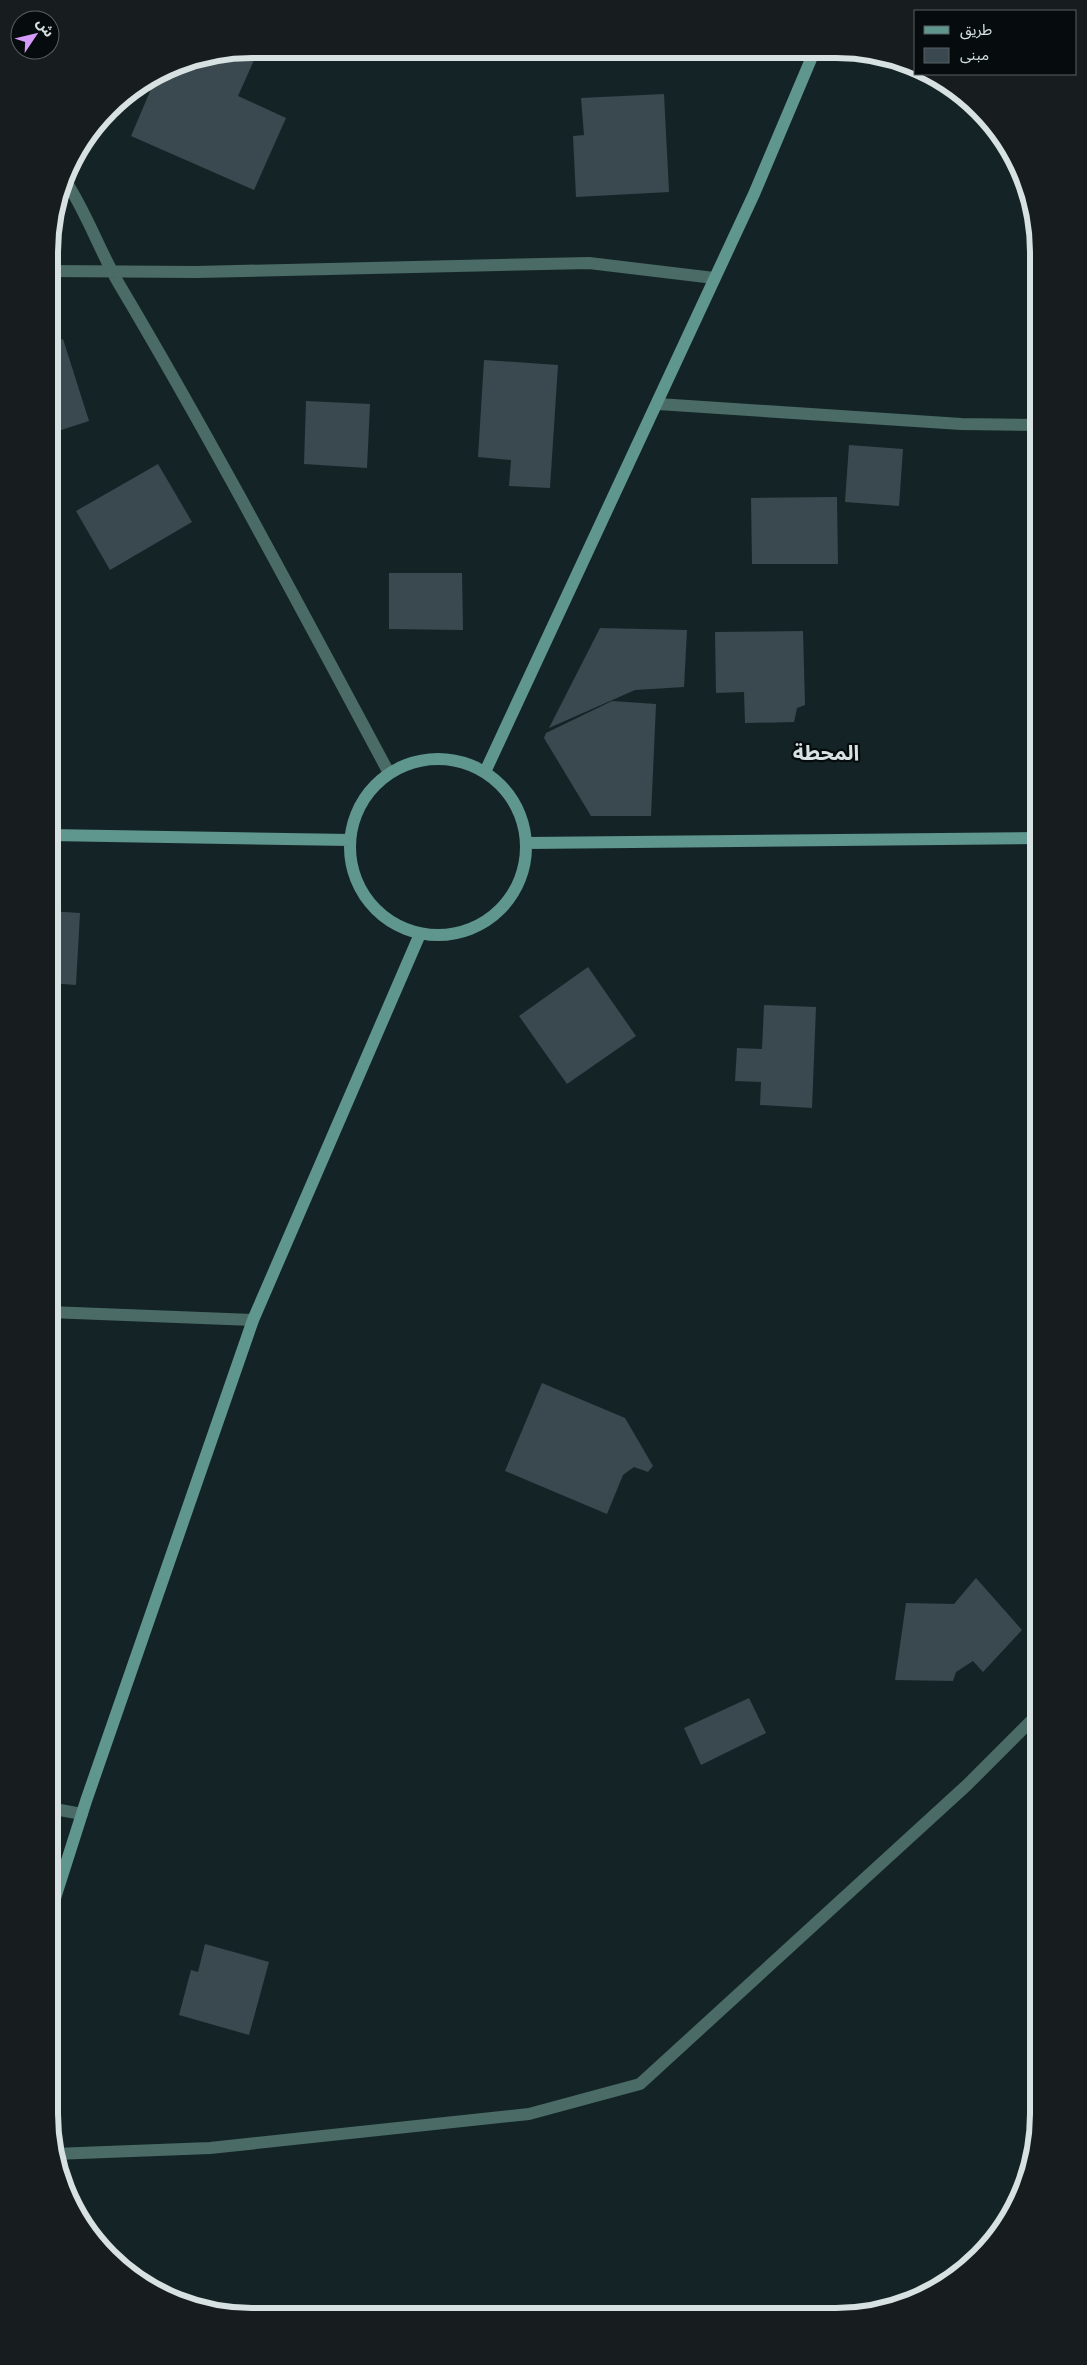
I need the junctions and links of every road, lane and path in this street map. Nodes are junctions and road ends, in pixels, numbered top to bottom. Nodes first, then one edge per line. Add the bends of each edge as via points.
1 (811, 58) edge
2 (69, 186) edge
3 (110, 270) junction
4 (58, 271) edge
5 (714, 278) junction
6 (658, 404) junction
7 (1030, 425) edge
8 (485, 772) junction
9 (389, 773) junction
10 (58, 835) edge
11 (1030, 838) edge
12 (350, 840) junction
13 (527, 843) junction
14 (420, 934) junction
15 (58, 1312) edge
16 (253, 1320) junction
17 (1030, 1722) edge
18 (58, 1810) edge
19 (82, 1814) junction
20 (58, 1889) edge
21 (62, 2154) edge

1 - 5 street via 754,194
2 - 3 street
3 - 4 street
3 - 5 street via 196,272 589,262
3 - 9 street via 195,412
5 - 6 street
6 - 7 street via 961,424
6 - 8 street
8 - 9 street via 453,759 420,760
8 - 13 street via 506,790 521,814
9 - 12 street via 362,802
10 - 12 street
11 - 13 street
12 - 14 street via 353,871 367,900 391,922
13 - 14 street via 523,875 507,903 482,924 452,935
14 - 16 street
15 - 16 street
16 - 19 street
17 - 21 street via 968,1786 640,2084 529,2114 210,2148
18 - 19 street
19 - 20 street

